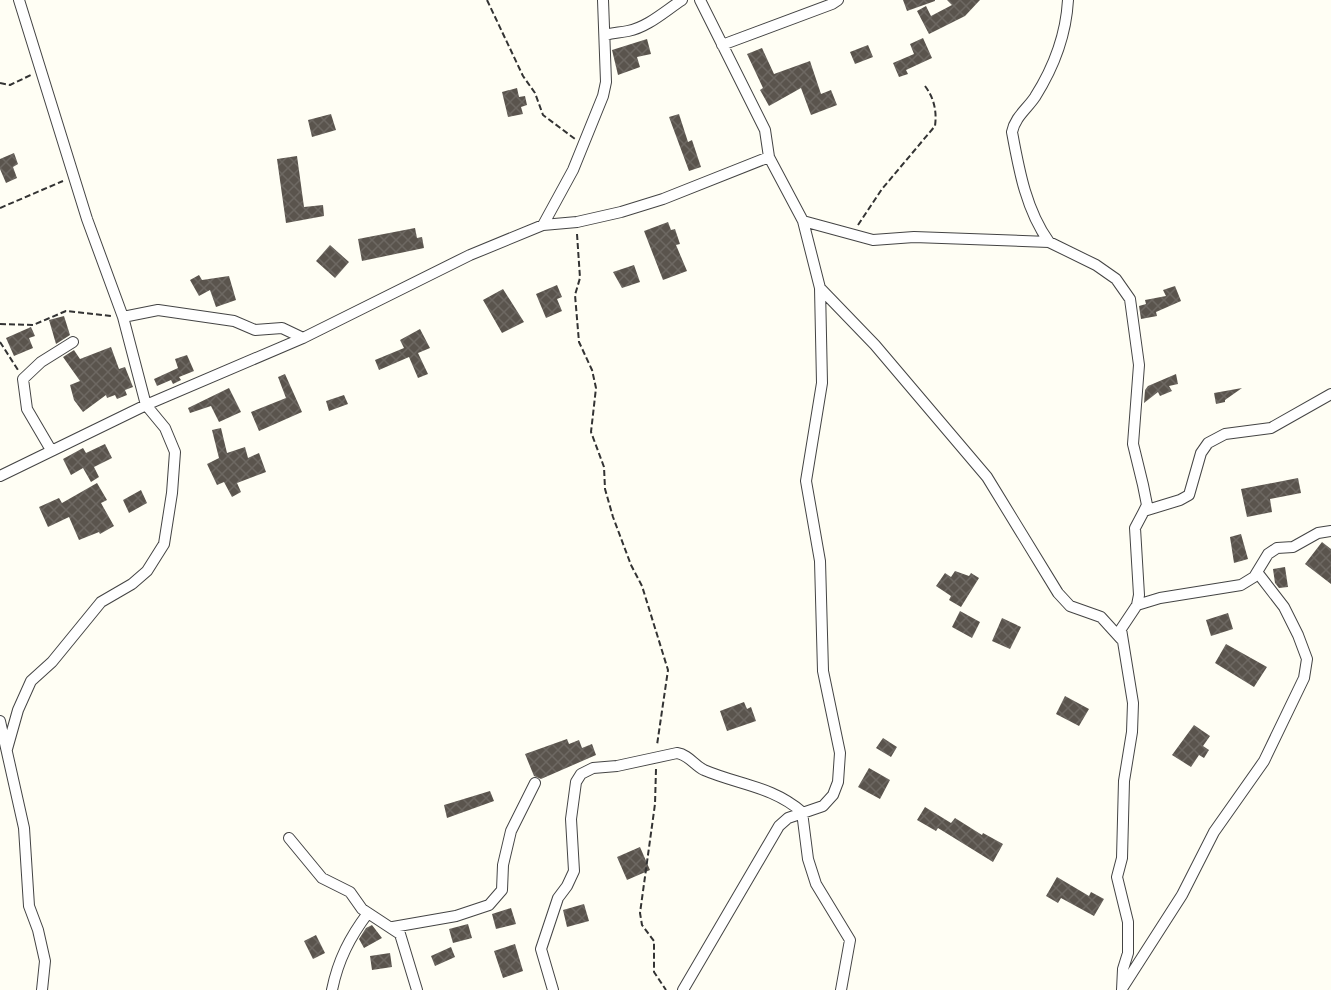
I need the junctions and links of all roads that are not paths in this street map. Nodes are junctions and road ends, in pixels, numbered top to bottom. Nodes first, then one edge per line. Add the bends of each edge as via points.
1 (19, 0) edge
2 (603, 0) edge
3 (682, 0) edge
4 (700, 0) edge
5 (838, 0) edge
6 (1068, 0) edge
7 (605, 35) junction
8 (722, 45) junction
9 (769, 157) junction
10 (803, 221) junction
11 (543, 225) junction
12 (1049, 242) junction
13 (820, 288) junction
14 (123, 317) junction
15 (303, 338) junction
16 (73, 342) dead end
17 (1331, 394) edge
18 (146, 405) junction
19 (51, 450) junction
20 (0, 476) edge
21 (1144, 512) junction
22 (1331, 531) edge
23 (1257, 572) junction
24 (1137, 605) junction
25 (1122, 640) junction
26 (0, 721) edge
27 (7, 750) junction
28 (535, 783) dead end
29 (802, 812) junction
30 (289, 838) dead end
31 (369, 913) junction
32 (393, 927) junction
33 (1122, 989) edge
34 (42, 990) edge
35 (332, 990) edge
36 (417, 990) edge
37 (553, 990) edge
38 (683, 990) edge
39 (841, 990) edge

1 - 14 street
2 - 7 street
3 - 7 street via 648,23
4 - 8 street
5 - 8 street
6 - 12 street via 1061,47 1036,96 1014,122 1012,132 1029,206
7 - 11 street via 606,82 560,199
8 - 9 street via 765,130
9 - 10 street
9 - 11 street via 621,212
10 - 12 street via 873,240 914,237
10 - 13 street
11 - 15 street via 470,255
12 - 21 street via 1116,279 1130,299 1139,364 1133,444 1147,505
13 - 25 street via 875,345 987,477 1058,593 1070,606 1101,617
13 - 29 street via 822,383 806,481 820,561 823,671 840,753 833,795 823,806
14 - 15 street via 158,310 234,321 255,330 282,328
14 - 18 street
15 - 18 street
16 - 19 street via 23,379 27,409
17 - 21 street via 1271,428 1225,434 1208,443 1201,453 1189,495
18 - 19 street
18 - 27 street via 165,428 175,452 164,544 147,571 101,602 52,662 31,681
19 - 20 street
21 - 24 street via 1135,528
22 - 23 street via 1317,533 1293,547 1277,548 1268,554
23 - 24 street via 1240,585
23 - 33 street via 1284,607 1298,635 1307,659 1304,678 1264,761 1214,832 1170,915
24 - 25 street via 1125,621
25 - 33 street via 1133,703 1124,781 1122,858 1117,877 1128,922
26 - 27 street
27 - 34 street via 24,828 29,906 45,961
28 - 32 street via 512,831 503,865 502,891 489,905 456,916
29 - 37 street via 786,798 703,770 685,754 593,768 580,774 571,819 574,871 558,898 541,949
29 - 38 street via 779,826
29 - 39 street via 808,859 816,884 850,940
30 - 31 street via 322,878 350,892
31 - 32 street
31 - 35 street via 353,933 336,966
32 - 36 street via 404,942

